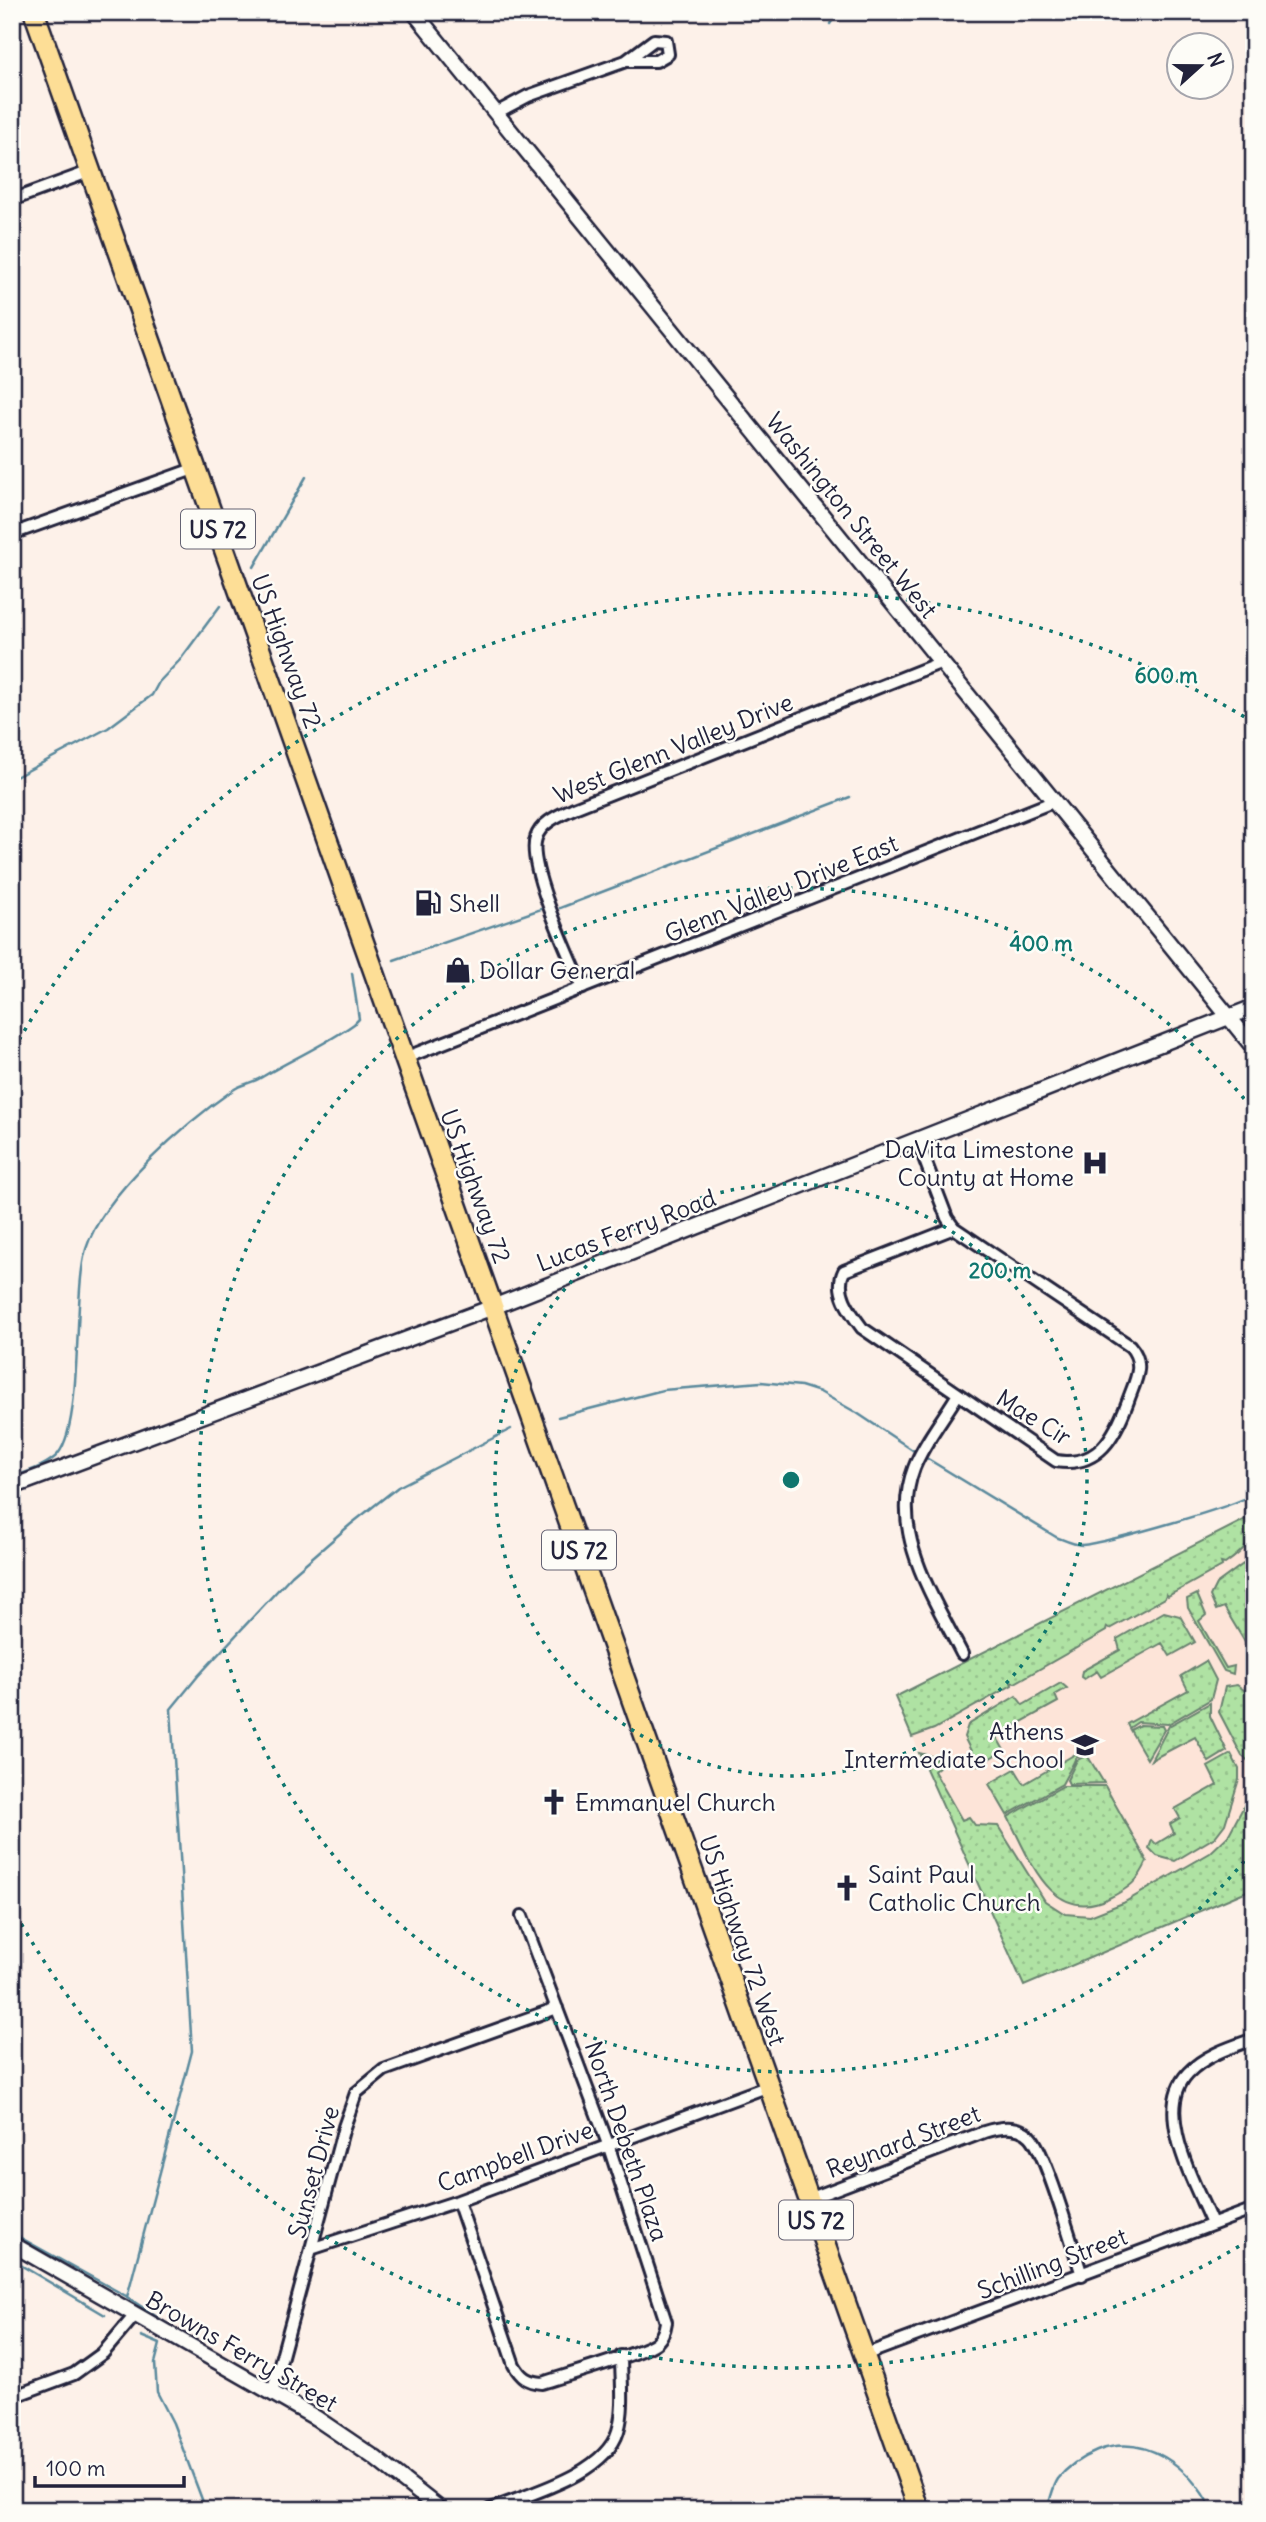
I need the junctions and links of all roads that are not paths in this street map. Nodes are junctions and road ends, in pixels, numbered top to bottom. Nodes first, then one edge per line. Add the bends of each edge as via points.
1 (34, 12) edge
2 (414, 12) edge
3 (626, 61) dead end
4 (496, 113) junction
5 (91, 171) junction
6 (12, 200) edge
7 (196, 468) junction
8 (12, 534) edge
9 (942, 662) junction
10 (1055, 801) junction
11 (583, 988) junction
12 (1254, 1007) edge
13 (1229, 1017) junction
14 (1254, 1048) edge
15 (405, 1058) junction
16 (918, 1142) junction
17 (954, 1228) junction
18 (494, 1307) junction
19 (958, 1394) junction
20 (12, 1487) edge
21 (962, 1654) dead end
22 (522, 1916) dead end
23 (557, 2008) junction
24 (1254, 2039) edge
25 (769, 2086) junction
26 (608, 2144) junction
27 (809, 2199) junction
28 (457, 2201) junction
29 (1254, 2209) edge
30 (1212, 2224) junction
31 (12, 2244) edge
32 (314, 2248) junction
33 (1082, 2275) junction
34 (135, 2315) junction
35 (864, 2355) junction
36 (621, 2356) junction
37 (272, 2393) junction
38 (12, 2397) edge
39 (441, 2510) edge
40 (489, 2510) edge
41 (919, 2510) edge

1 - 5 highway, US Highway 72 / US 72
2 - 4 street, Washington Street West
3 - 4 street via 528,96
4 - 9 street, Washington Street West
5 - 6 street
5 - 7 highway, US Highway 72 / US 72
7 - 8 street
7 - 15 highway, US Highway 72 / US 72
9 - 10 street, Washington Street West
9 - 11 street, West Glenn Valley Drive via 574,808 543,826 536,837 535,862
10 - 11 street, Glenn Valley Drive East
10 - 13 street, Washington Street West
11 - 15 street, Glenn Valley Drive East
12 - 13 street, Lucas Ferry Road
13 - 14 street, Washington Street West
13 - 16 street, Lucas Ferry Road
15 - 18 highway, US Highway 72 / US 72
16 - 17 street
16 - 18 street, Lucas Ferry Road
17 - 19 street, Mae Cir via 844,1271 839,1280 850,1313 862,1328
17 - 19 street, Mae Cir via 1130,1346 1139,1360 1115,1435 1080,1461 1056,1461
18 - 20 street, Lucas Ferry Road
18 - 25 highway, US Highway 72 West / US 72
19 - 21 street via 918,1461 906,1495 914,1556
22 - 23 street, North Debeth Plaza
23 - 26 street, North Debeth Plaza
23 - 32 street, Sunset Drive via 384,2070 364,2084 344,2127
24 - 30 street via 1207,2058 1188,2073 1176,2094 1176,2132
25 - 26 street, Campbell Drive
25 - 27 highway, US Highway 72 West / US 72
26 - 28 street, Campbell Drive
26 - 36 street, North Debeth Plaza via 666,2322 656,2343
27 - 33 street, Reynard Street via 996,2128 1021,2130 1031,2137 1042,2158
27 - 35 highway, US Highway 72 West / US 72
28 - 32 street, Campbell Drive
28 - 36 street, North Debeth Plaza via 520,2375 530,2383 542,2383
29 - 30 street, Schilling Street
30 - 33 street, Schilling Street
31 - 34 street, Browns Ferry Street
32 - 37 street, Sunset Drive
33 - 35 street, Schilling Street
34 - 37 street, Browns Ferry Street
34 - 38 street via 103,2353 74,2374
35 - 41 highway, US Highway 72 West / US 72
36 - 40 street via 618,2432 607,2453 588,2469
37 - 39 street, Browns Ferry Street via 375,2458

